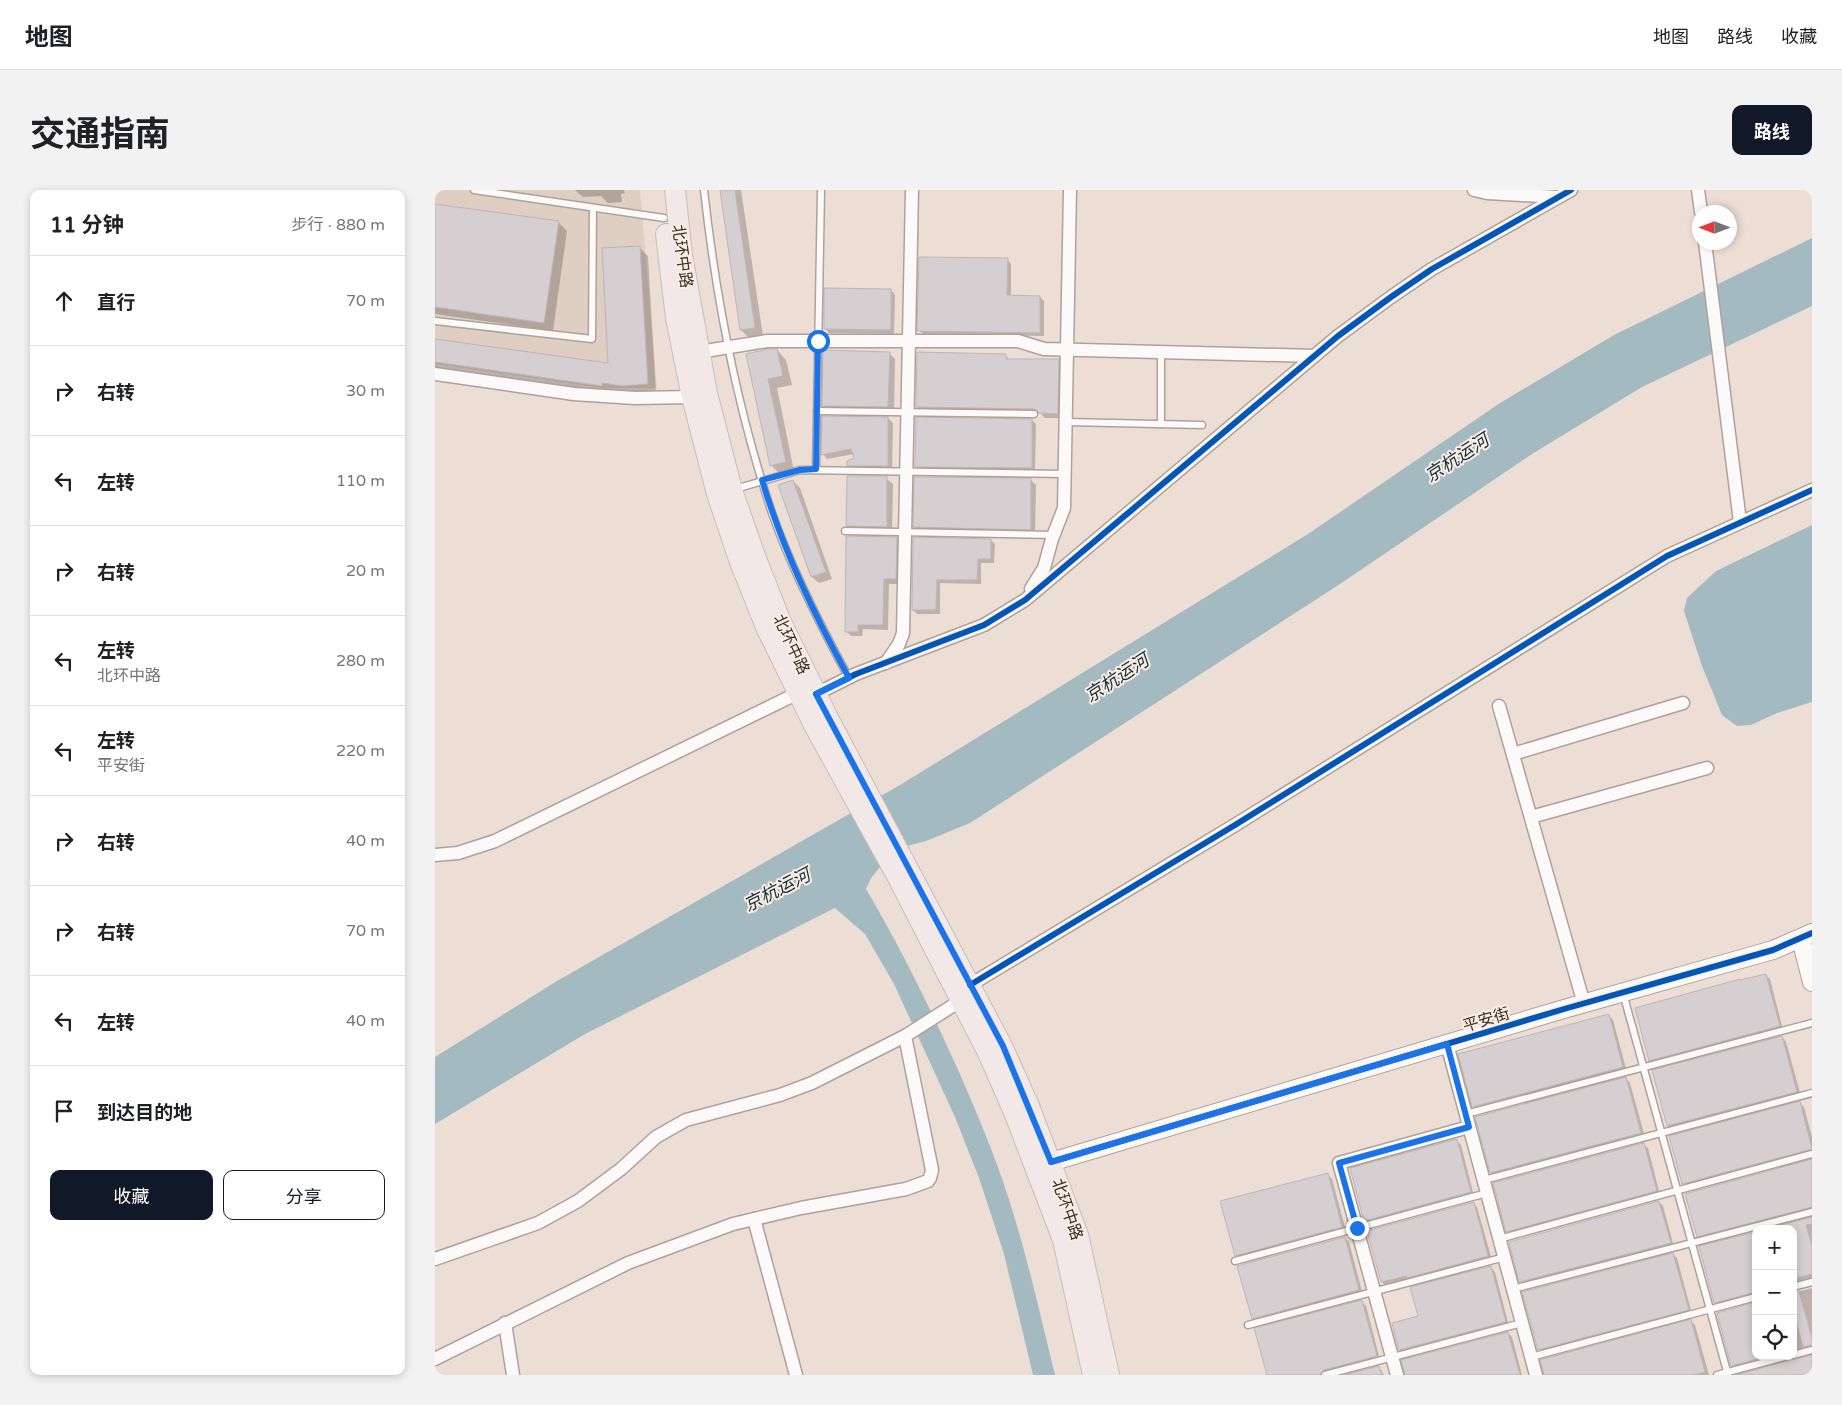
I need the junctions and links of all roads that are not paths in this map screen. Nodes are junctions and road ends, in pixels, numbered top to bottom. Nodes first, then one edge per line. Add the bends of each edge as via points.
1 (474, 190) edge
2 (661, 190) edge
3 (675, 190) edge
4 (704, 190) edge
5 (821, 190) edge
6 (912, 190) edge
7 (1070, 190) edge
8 (1474, 190) edge
9 (1571, 190) edge
10 (1698, 190) edge
11 (1558, 197) junction
12 (1700, 205) edge
13 (593, 208) junction
14 (664, 218) junction
15 (1706, 250) edge
16 (435, 321) edge
17 (818, 341) junction
18 (909, 341) junction
19 (728, 347) junction
20 (1067, 350) junction
21 (699, 352) junction
22 (1161, 352) junction
23 (1314, 356) junction
24 (435, 374) edge
25 (692, 397) junction
26 (817, 411) junction
27 (907, 412) junction
28 (1034, 414) dead end
29 (1066, 422) junction
30 (1161, 424) junction
31 (1202, 425) dead end
32 (816, 469) junction
33 (906, 471) junction
34 (1065, 474) junction
35 (762, 480) junction
36 (732, 490) junction
37 (1812, 490) edge
38 (1740, 522) junction
39 (845, 531) dead end
40 (905, 532) junction
41 (1054, 535) junction
42 (1025, 600) junction
43 (886, 663) junction
44 (849, 678) junction
45 (807, 693) junction
46 (1683, 703) dead end
47 (1499, 706) dead end
48 (1513, 754) junction
49 (1707, 768) dead end
50 (1531, 817) junction
51 (435, 856) edge
52 (1806, 936) edge
53 (1812, 982) edge
54 (965, 993) junction
55 (1623, 993) junction
56 (1584, 1004) junction
57 (1812, 1023) edge
58 (905, 1036) junction
59 (1447, 1044) junction
60 (1643, 1067) junction
61 (1812, 1093) edge
62 (1466, 1114) junction
63 (1469, 1127) junction
64 (1661, 1133) junction
65 (1812, 1154) edge
66 (1051, 1162) junction
67 (1484, 1180) junction
68 (1677, 1191) junction
69 (1487, 1193) junction
70 (1812, 1212) edge
71 (753, 1219) junction
72 (1357, 1228) junction
73 (1499, 1239) junction
74 (1692, 1243) junction
75 (1505, 1257) junction
76 (435, 1259) edge
77 (1235, 1260) dead end
78 (1812, 1282) edge
79 (1797, 1286) edge
80 (1513, 1289) junction
81 (1374, 1292) junction
82 (1752, 1298) edge
83 (1710, 1309) junction
84 (505, 1323) junction
85 (1522, 1323) junction
86 (1249, 1325) dead end
87 (1812, 1350) edge
88 (1797, 1354) edge
89 (1392, 1357) junction
90 (1531, 1357) junction
91 (435, 1359) edge
92 (1775, 1360) edge
93 (1728, 1374) edge
94 (513, 1375) edge
95 (796, 1375) edge
96 (1093, 1375) edge
97 (1109, 1375) edge
98 (1325, 1375) edge
99 (1397, 1375) edge
100 (1536, 1375) edge
101 (1717, 1375) edge

1 - 13 lane
2 - 14 main road, 北环中路
3 - 21 main road, 北环中路 via 682,255
4 - 19 lane
5 - 17 lane
6 - 18 street
7 - 20 street
8 - 11 street
9 - 11 street
10 - 12 street
11 - 23 street via 1432,269 1383,302
13 - 14 lane
13 - 16 lane via 592,339
14 - 25 main road, 北环中路 via 676,318
15 - 38 street
17 - 18 street
17 - 19 street via 767,341
17 - 26 lane
18 - 20 street via 1018,341 1045,350
18 - 27 street
19 - 21 street
19 - 35 lane
20 - 22 street
20 - 29 street
21 - 36 main road, 北环中路
22 - 23 street
22 - 30 lane
23 - 42 street
24 - 25 street via 574,394
25 - 45 main road, 北环中路 via 717,494 740,562 766,627
26 - 27 lane
26 - 32 lane
27 - 28 lane
27 - 33 street
29 - 30 lane
29 - 34 street
30 - 31 lane
32 - 33 lane
32 - 35 lane
33 - 34 lane
33 - 40 street
34 - 41 street via 1064,508
35 - 36 lane
35 - 44 lane via 790,560
36 - 45 main road, 北环中路
37 - 38 street
38 - 54 street via 1667,556
39 - 40 lane
40 - 41 lane
40 - 43 street via 903,633
41 - 42 street via 1044,568
42 - 43 street via 984,625
43 - 44 street
44 - 45 street
45 - 51 street via 495,841 458,853
45 - 54 main road, 北环中路
46 - 48 street
47 - 48 street
48 - 50 street
49 - 50 street
50 - 56 street
52 - 53 street
52 - 55 street, 平安街 via 1773,950
54 - 58 street
54 - 66 main road, 北环中路 via 1003,1046
54 - 96 main road, 北环中路 via 1063,1240
55 - 56 street, 平安街
55 - 60 lane
56 - 59 street, 平安街
57 - 60 lane
58 - 71 street via 932,1170 930,1178 906,1189
58 - 76 street via 812,1083 686,1120 656,1137 621,1169 578,1201 538,1223
59 - 62 street
59 - 66 street, 平安街
60 - 62 lane
60 - 64 lane
61 - 64 lane
62 - 63 street
63 - 67 street
63 - 72 street via 1339,1163
64 - 67 lane
64 - 68 lane
65 - 68 lane
66 - 97 main road, 北环中路 via 1078,1235
67 - 69 street
68 - 73 lane
68 - 74 lane
69 - 72 lane
69 - 73 street
70 - 74 lane
71 - 84 street via 628,1263
71 - 95 street
72 - 77 lane
72 - 81 street
73 - 75 street
74 - 80 lane
74 - 83 lane
75 - 80 street
75 - 81 lane
78 - 79 lane
80 - 85 street
81 - 86 lane
81 - 89 street
82 - 83 lane
83 - 90 lane
83 - 93 lane
84 - 91 street
84 - 94 street
85 - 89 lane
85 - 90 street
87 - 88 lane
89 - 98 lane
89 - 99 street
90 - 100 street
92 - 93 lane
93 - 101 lane

